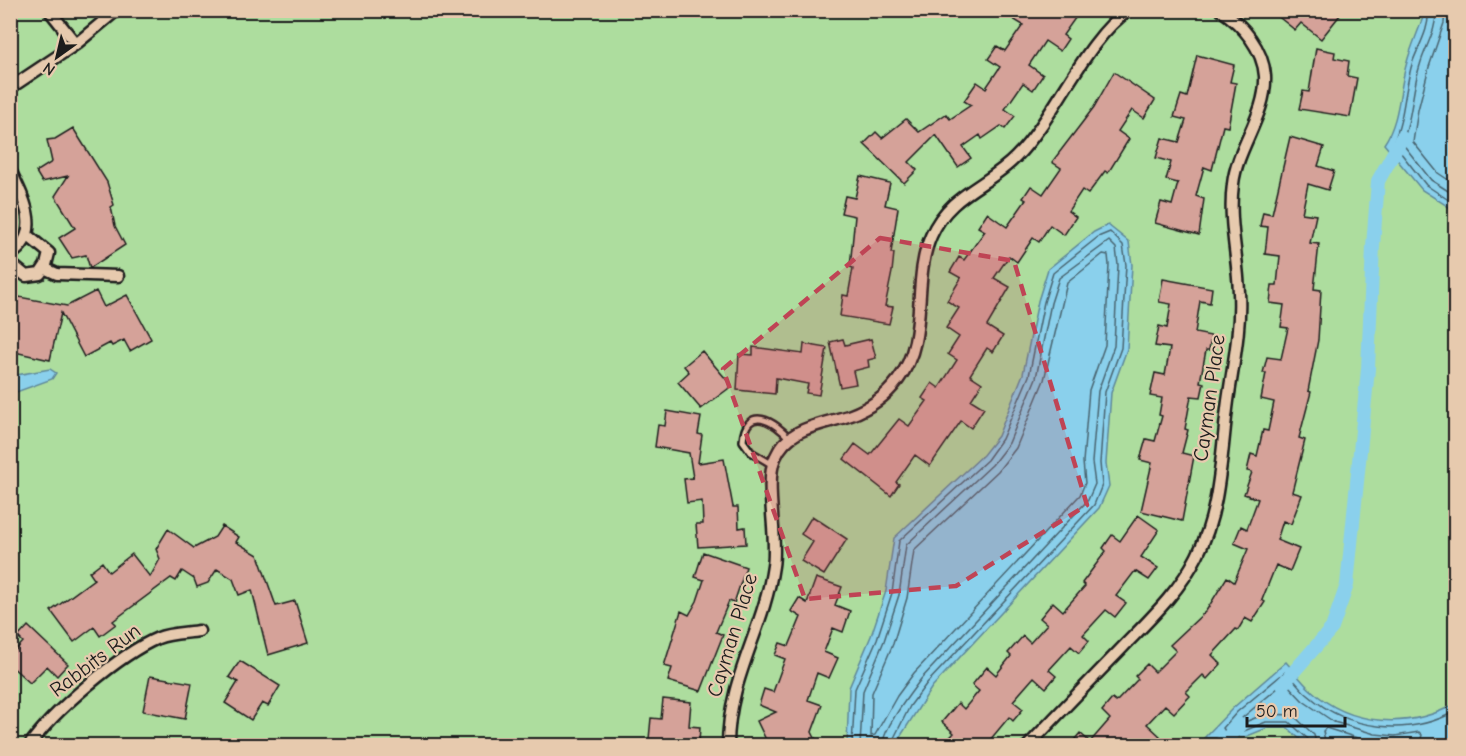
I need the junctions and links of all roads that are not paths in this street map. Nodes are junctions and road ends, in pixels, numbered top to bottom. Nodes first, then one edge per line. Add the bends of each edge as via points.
1 (49, 10) edge
2 (117, 10) edge
3 (1130, 10) edge
4 (1221, 10) edge
5 (76, 44) junction
6 (10, 88) edge
7 (10, 170) edge
8 (27, 235) junction
9 (10, 255) edge
10 (10, 263) edge
11 (44, 268) junction
12 (118, 276) dead end
13 (790, 439) junction
14 (773, 465) junction
15 (199, 631) dead end
16 (29, 746) edge
17 (728, 746) edge
18 (1028, 746) edge

1 - 5 street
2 - 5 street
3 - 13 street via 1108,28 1021,152 966,193 937,225 925,253 914,348 893,386 858,412 811,425
4 - 18 street, Cayman Place via 1253,42 1265,78 1260,109 1233,182 1239,330 1212,514 1197,556 1175,591
5 - 6 street
7 - 8 street via 30,216
8 - 9 street
8 - 11 street via 49,253
10 - 11 street via 26,276 40,274
11 - 12 street via 57,273
13 - 14 street via 779,450
13 - 14 lane via 778,425 759,418 744,432 743,441 752,452
14 - 17 street, Cayman Place via 774,564 733,692
15 - 16 street, Rabbits Run via 159,637 130,654 59,710

